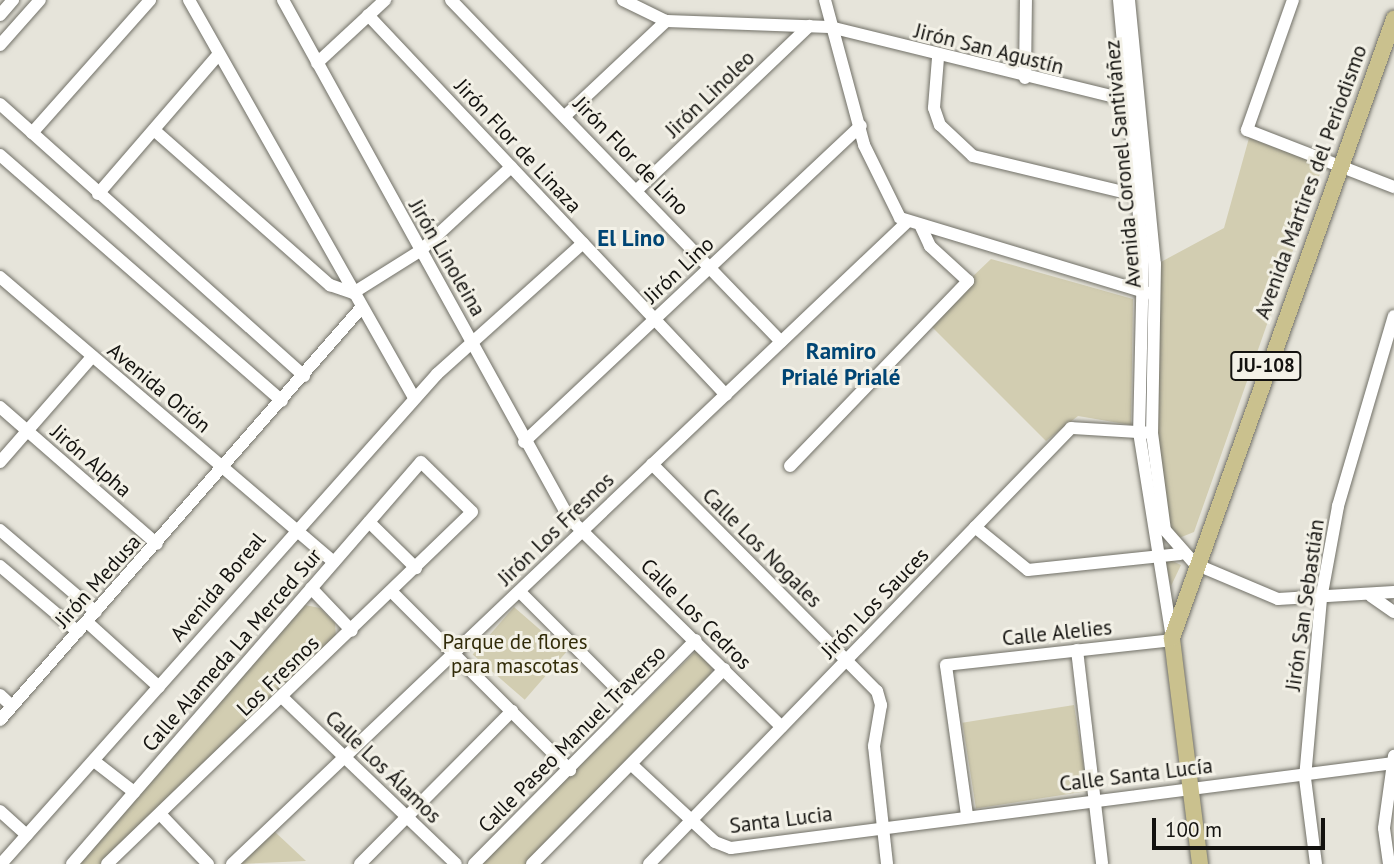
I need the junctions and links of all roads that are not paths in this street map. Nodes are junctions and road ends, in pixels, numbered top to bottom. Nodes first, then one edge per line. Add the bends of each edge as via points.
1 (40, 0) edge
2 (150, 0) edge
3 (189, 0) edge
4 (300, 0) edge
5 (385, 0) edge
6 (451, 0) edge
7 (623, 0) edge
8 (825, 0) edge
9 (1026, 0) edge
10 (1119, 0) edge
11 (1129, 0) edge
12 (1293, 0) edge
13 (9, 1) edge
14 (286, 5) edge
15 (0, 15) edge
16 (368, 15) junction
17 (1394, 19) edge
18 (666, 21) junction
19 (809, 26) junction
20 (830, 27) junction
21 (0, 45) edge
22 (219, 54) junction
23 (938, 58) junction
24 (317, 63) junction
25 (1025, 78) junction
26 (1134, 102) junction
27 (0, 104) edge
28 (565, 116) junction
29 (861, 126) junction
30 (154, 130) junction
31 (32, 134) junction
32 (0, 155) edge
33 (1340, 166) junction
34 (511, 167) junction
35 (1394, 187) edge
36 (637, 190) junction
37 (98, 194) junction
38 (1135, 195) junction
39 (908, 222) junction
40 (921, 227) junction
41 (583, 243) junction
42 (420, 251) junction
43 (710, 267) junction
44 (0, 276) edge
45 (353, 293) junction
46 (1148, 293) junction
47 (361, 308) junction
48 (1394, 316) edge
49 (654, 319) junction
50 (781, 342) junction
51 (474, 344) junction
52 (92, 357) junction
53 (304, 376) junction
54 (726, 394) junction
55 (414, 398) junction
56 (282, 401) junction
57 (0, 407) edge
58 (27, 431) junction
59 (1145, 432) junction
60 (524, 442) junction
61 (0, 462) edge
62 (421, 462) joint
63 (652, 464) junction
64 (790, 466) dead end
65 (224, 470) junction
66 (369, 522) junction
67 (975, 527) junction
68 (293, 528) junction
69 (0, 530) edge
70 (583, 530) junction
71 (157, 544) junction
72 (1180, 554) junction
73 (1155, 555) junction
74 (334, 562) junction
75 (1195, 564) junction
76 (0, 566) edge
77 (416, 568) junction
78 (311, 588) junction
79 (392, 592) junction
80 (520, 592) junction
81 (1394, 592) edge
82 (1371, 596) junction
83 (1321, 599) junction
84 (96, 612) junction
85 (1394, 612) edge
86 (82, 627) junction
87 (352, 631) junction
88 (1172, 639) junction
89 (696, 640) junction
90 (1077, 650) junction
91 (453, 654) junction
92 (846, 659) junction
93 (724, 669) junction
94 (159, 687) junction
95 (0, 695) edge
96 (284, 699) junction
97 (632, 704) junction
98 (12, 706) junction
99 (512, 711) junction
100 (0, 720) edge
101 (782, 727) junction
102 (346, 758) junction
103 (1393, 760) edge
104 (94, 761) junction
105 (632, 765) junction
106 (569, 770) junction
107 (1304, 778) junction
108 (1190, 787) junction
109 (134, 792) junction
110 (1095, 799) junction
111 (0, 811) edge
112 (161, 814) junction
113 (967, 815) junction
114 (407, 817) junction
115 (690, 820) junction
116 (882, 826) junction
117 (27, 835) junction
118 (1, 864) edge
119 (72, 864) edge
120 (107, 864) edge
121 (208, 864) edge
122 (232, 864) edge
123 (360, 864) edge
124 (456, 864) edge
125 (474, 864) edge
126 (533, 864) edge
127 (649, 864) edge
128 (887, 864) edge
129 (1102, 864) edge
130 (1200, 864) edge
131 (1316, 864) edge
132 (1388, 864) edge

1 - 21 street
2 - 31 street
3 - 22 street
4 - 14 street
5 - 16 street
6 - 28 street, Jirón Flor de Lino
7 - 18 street
8 - 20 street
9 - 25 street
10 - 26 street, Avenida Coronel Santiváñez
11 - 26 street, Avenida Coronel Santiváñez
12 - 33 street via 1247,130
13 - 15 street
14 - 24 street, Jirón Linoleina
16 - 24 street
16 - 34 street, Jirón Flor de Linaza
17 - 33 main road, Avenida Mártires del Periodismo / JU-108
18 - 19 street, Jirón San Agustín
18 - 28 street
19 - 20 street, Jirón San Agustín
19 - 36 street, Jirón Linoleo
20 - 23 street, Jirón San Agustín
20 - 29 street
22 - 30 street
22 - 45 street
23 - 25 street, Jirón San Agustín
23 - 38 street via 934,108 940,125 973,156
24 - 42 street, Jirón Linoleina
25 - 26 street, Jirón San Agustín
26 - 38 street, Avenida Coronel Santiváñez
26 - 46 street, Avenida Coronel Santiváñez
27 - 31 street
28 - 36 street, Jirón Flor de Lino
29 - 39 street via 882,192
29 - 43 street, Jirón Lino
30 - 37 street
30 - 45 street via 330,285
31 - 37 street
32 - 56 street
33 - 35 street
33 - 75 main road, Avenida Mártires del Periodismo / JU-108
34 - 41 street, Jirón Flor de Linaza
34 - 42 street
36 - 43 street, Jirón Flor de Lino
37 - 53 street
38 - 46 street, Avenida Coronel Santiváñez
39 - 40 street
39 - 50 street, Jirón Los Fresnos
40 - 46 street
40 - 64 street via 930,246 968,281
41 - 49 street, Jirón Flor de Linaza
41 - 51 street
42 - 45 street
42 - 51 street, Jirón Linoleina
43 - 49 street, Jirón Lino
43 - 50 street, Jirón Flor de Lino
44 - 52 street, Avenida Orión
45 - 47 street
46 - 59 street, Avenida Coronel Santiváñez
47 - 53 street, Jirón Medusa
47 - 55 street
48 - 83 street, Jirón San Sebastián via 1338,506
49 - 54 street, Jirón Flor de Linaza
49 - 60 street, Jirón Lino
50 - 54 street, Jirón Los Fresnos
51 - 55 street, Avenida Boreal
51 - 60 street, Jirón Linoleina
52 - 58 street
52 - 65 street, Avenida Orión
53 - 56 street, Jirón Medusa
54 - 63 street, Jirón Los Fresnos
55 - 68 street, Avenida Boreal
56 - 65 street, Jirón Medusa
57 - 58 street, Jirón Alpha
58 - 61 street
58 - 71 street, Jirón Alpha
59 - 67 street, Jirón Los Sauces via 1070,428
59 - 72 street, Avenida Coronel Santiváñez via 1165,530
59 - 73 street, Avenida Coronel Santiváñez
60 - 70 street, Jirón Linoleina
62 - 66 street, Calle Alameda La Merced Sur
62 - 77 street, Los Fresnos via 472,512
63 - 70 street, Jirón Los Fresnos
63 - 92 street, Calle Los Nogales
65 - 68 street, Avenida Orión
65 - 71 street, Jirón Medusa
66 - 74 street, Calle Alameda La Merced Sur
66 - 77 street
67 - 73 street via 1028,570
67 - 92 street, Jirón Los Sauces
68 - 74 street, Avenida Orión
68 - 94 street, Avenida Boreal
69 - 84 street
70 - 80 street, Jirón Los Fresnos
70 - 89 street, Calle Los Cedros
71 - 84 street, Jirón Medusa
72 - 73 street
72 - 75 street, Avenida Coronel Santiváñez
73 - 88 street, Avenida Mártires del Periodismo
74 - 78 street, Calle Alameda La Merced Sur
75 - 83 street, Avenida Coronel Santiváñez via 1278,599
75 - 88 main road, Avenida Mártires del Periodismo / JU-108
76 - 86 street
77 - 79 street, Los Fresnos
78 - 87 street
78 - 109 street, Calle Alameda La Merced Sur
79 - 87 street, Los Fresnos
79 - 91 street
80 - 91 street, Jirón Los Fresnos
80 - 97 street
81 - 82 street, Avenida Coronel Santiváñez
82 - 83 street, Avenida Coronel Santiváñez
82 - 85 street
83 - 107 street, Jirón San Sebastián
84 - 86 street, Jirón Medusa
86 - 94 street
86 - 98 street, Jirón Medusa
87 - 96 street, Los Fresnos
88 - 90 street, Calle Alelies
88 - 108 main road, Avenida Mártires del Periodismo / JU-108
89 - 93 street, Calle Los Cedros
89 - 97 street, Calle Paseo Manuel Traverso
90 - 110 street
90 - 113 street, Calle Alelies via 946,665
91 - 99 street
91 - 102 street, Jirón Los Fresnos
92 - 101 street, Jirón Los Sauces
92 - 116 street, Calle Los Nogales via 880,698 874,746
93 - 101 street, Calle Los Cedros
93 - 105 street
94 - 104 street, Avenida Boreal
95 - 98 street
96 - 102 street, Calle Los Álamos
96 - 112 street, Los Fresnos
97 - 106 street, Calle Paseo Manuel Traverso
98 - 100 street, Jirón Medusa
99 - 106 street
99 - 114 street
101 - 115 street, Jirón Los Sauces
102 - 114 street, Calle Los Álamos
102 - 122 street, Jirón Los Fresnos
103 - 107 street, Calle Santa Lucía
103 - 132 street via 1384,828
104 - 109 street
104 - 117 street, Avenida Boreal
105 - 115 street, Santa Lucia
105 - 126 street
106 - 125 street, Calle Paseo Manuel Traverso
107 - 108 street, Calle Santa Lucía
107 - 131 street, Jirón San Sebastián
108 - 110 street, Calle Santa Lucía
108 - 130 main road, Avenida Mártires del Periodismo / JU-108
109 - 119 street, Calle Alameda La Merced Sur
110 - 113 street, Calle Santa Lucía
110 - 129 street
111 - 117 street
112 - 120 street, Los Fresnos
112 - 121 street
113 - 116 street, Calle Santa Lucía
114 - 123 street
114 - 124 street, Calle Los Álamos
115 - 116 street, Santa Lucia via 731,848
115 - 127 street, Jirón Los Sauces
116 - 128 street, Calle Los Nogales
117 - 118 street, Avenida Boreal

